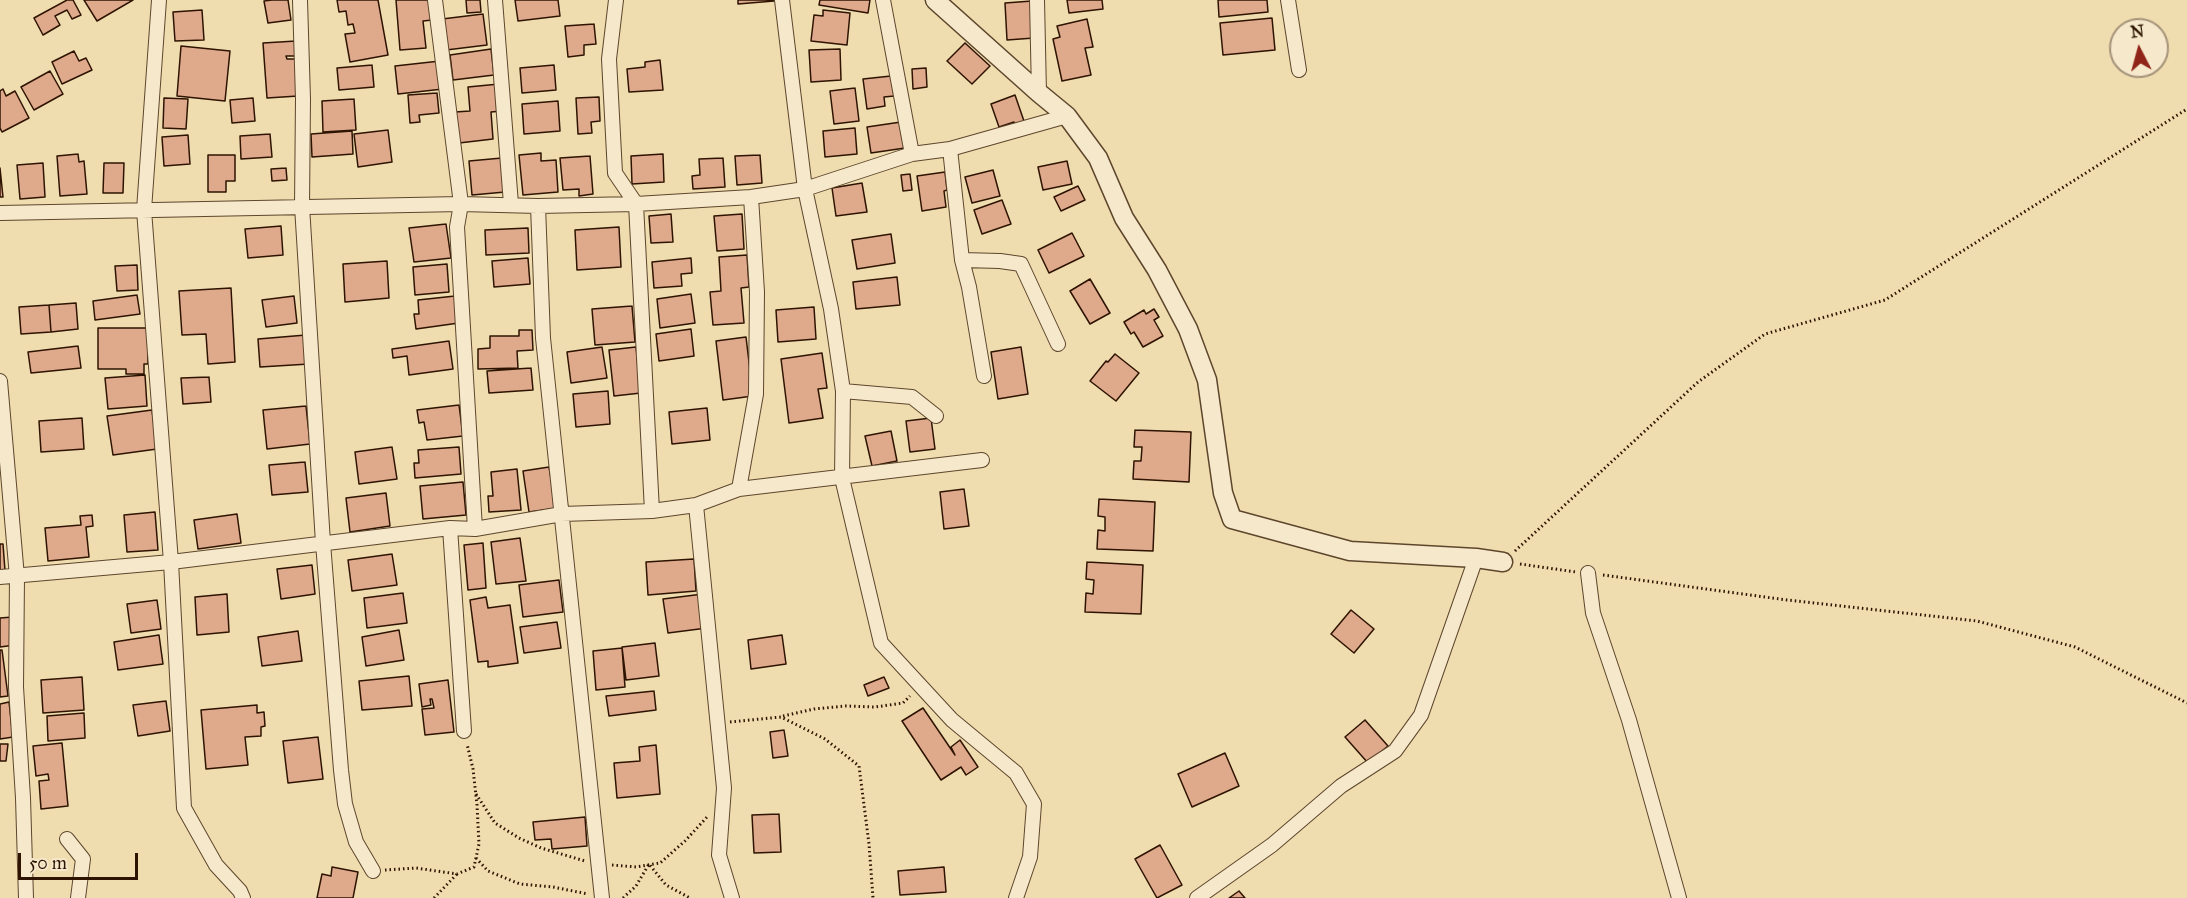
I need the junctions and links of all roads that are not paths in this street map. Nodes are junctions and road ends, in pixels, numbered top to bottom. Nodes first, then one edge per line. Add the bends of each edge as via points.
1 (159, 0) edge
2 (300, 0) edge
3 (435, 0) edge
4 (495, 0) edge
5 (616, 0) edge
6 (782, 0) edge
7 (883, 0) edge
8 (935, 0) edge
9 (1037, 0) edge
10 (1288, 0) edge
11 (1299, 70) dead end
12 (1039, 93) junction
13 (1067, 116) junction
14 (950, 149) junction
15 (912, 154) junction
16 (806, 189) junction
17 (751, 197) junction
18 (461, 204) junction
19 (512, 204) junction
20 (636, 204) junction
21 (302, 206) junction
22 (538, 206) junction
23 (144, 210) junction
24 (0, 213) edge
25 (962, 260) junction
26 (1058, 344) dead end
27 (984, 376) dead end
28 (0, 381) edge
29 (843, 391) junction
30 (936, 416) dead end
31 (982, 460) dead end
32 (842, 477) junction
33 (739, 489) junction
34 (696, 505) junction
35 (652, 511) junction
36 (562, 514) junction
37 (450, 528) junction
38 (475, 529) junction
39 (323, 543) junction
40 (1476, 558) junction
41 (171, 562) junction
42 (1503, 562) road end
43 (1588, 573) road end
44 (0, 577) edge
45 (17, 577) junction
46 (464, 731) road end
47 (67, 839) dead end
48 (373, 871) road end
49 (26, 898) edge
50 (78, 898) edge
51 (243, 898) edge
52 (602, 898) edge
53 (732, 898) edge
54 (1016, 898) edge
55 (1197, 898) edge
56 (1679, 898) edge

1 - 23 street
2 - 21 street
3 - 18 street
4 - 19 street
5 - 20 street via 609,59 615,173
6 - 16 street
7 - 15 street
8 - 12 street
9 - 12 street
10 - 11 street
12 - 13 street
13 - 14 street
13 - 40 street via 1098,158 1124,218 1188,329 1207,380 1223,494 1232,519 1350,551
14 - 15 street
14 - 25 street
15 - 16 street
16 - 17 street
16 - 29 street
17 - 20 street
17 - 33 street via 757,292 756,394
18 - 19 street
18 - 21 street
18 - 38 street via 457,227
19 - 22 street
20 - 22 street
20 - 35 street
21 - 23 street
21 - 39 street
22 - 36 street via 543,338
23 - 24 street
23 - 41 street
25 - 26 street via 1021,264
25 - 27 street
28 - 45 street
29 - 30 street via 912,397
29 - 32 street
31 - 32 street
32 - 33 street
32 - 54 street via 881,643 952,720 1016,773 1034,804 1029,857
33 - 34 street
34 - 35 street
34 - 53 street via 724,788 719,855
35 - 36 street
36 - 38 street
36 - 52 street
37 - 38 street
37 - 39 street
37 - 46 street
39 - 41 street
39 - 48 street via 345,804 356,842
40 - 42 street
40 - 55 street via 1421,715 1395,751 1341,786 1272,845
41 - 45 street
41 - 51 street via 184,808 216,865
43 - 56 street via 1593,613 1629,720
44 - 45 street
45 - 49 street via 16,687
47 - 50 street via 83,859

